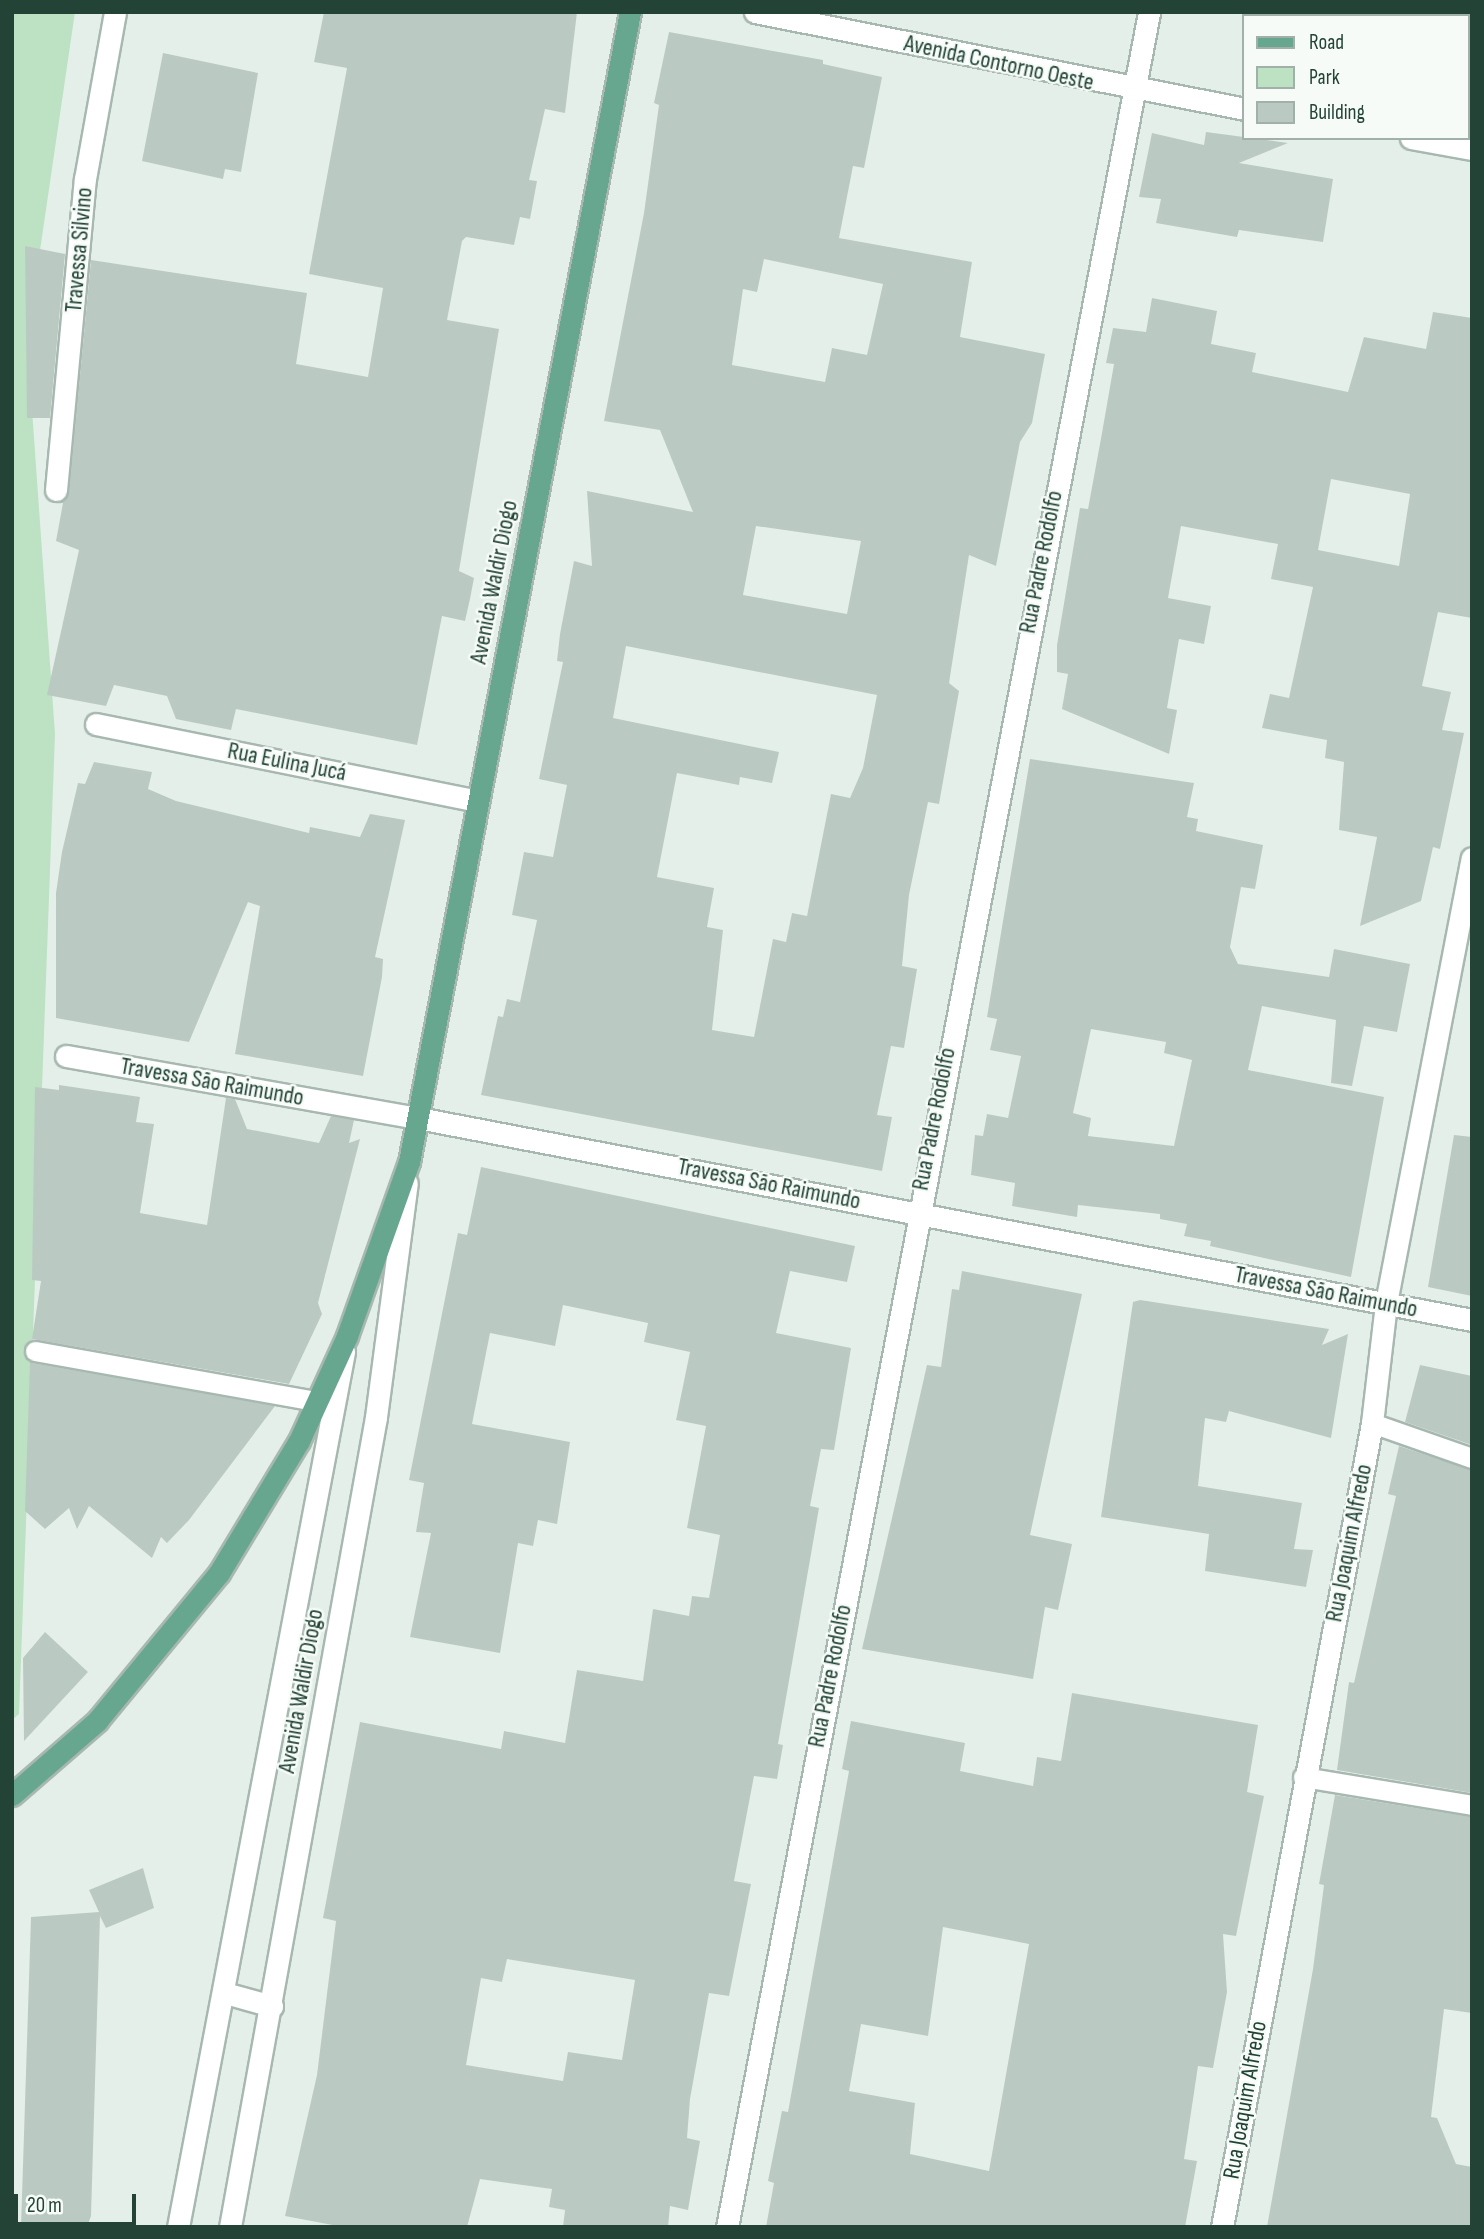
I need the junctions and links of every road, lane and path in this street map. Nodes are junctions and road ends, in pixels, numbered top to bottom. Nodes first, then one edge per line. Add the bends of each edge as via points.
1 (115, 12) edge
2 (630, 12) edge
3 (755, 12) edge
4 (1149, 12) edge
5 (1132, 90) junction
6 (1242, 109) edge
7 (1421, 140) edge
8 (1472, 149) edge
9 (56, 490) dead end
10 (96, 724) dead end
11 (478, 801) junction
12 (1472, 858) edge
13 (66, 1056) dead end
14 (418, 1118) junction
15 (409, 1163) junction
16 (916, 1212) junction
17 (1386, 1303) junction
18 (1472, 1320) edge
19 (347, 1336) junction
20 (35, 1351) dead end
21 (317, 1401) junction
22 (1372, 1423) junction
23 (1472, 1458) edge
24 (1304, 1777) junction
25 (12, 1795) edge
26 (1472, 1805) edge
27 (225, 1993) junction
28 (272, 2006) junction
29 (178, 2227) edge
30 (230, 2227) edge
31 (727, 2227) edge
32 (1222, 2227) edge

1 - 9 street, Travessa Silvino via 86,180
2 - 11 main road, Avenida Waldir Diogo
3 - 5 street, Avenida Contorno Oeste
4 - 5 street, Rua Padre Rodolfo
5 - 6 street, Avenida Contorno Oeste
5 - 16 street, Rua Padre Rodolfo
7 - 8 street
10 - 11 street, Rua Eulina Jucá
11 - 14 main road, Avenida Waldir Diogo
12 - 17 street, Rua Joaquim Alfredo
13 - 14 street, Travessa São Raimundo
14 - 15 main road, Avenida Waldir Diogo
14 - 16 street, Travessa São Raimundo
15 - 19 main road, Avenida Waldir Diogo
15 - 28 street, Avenida Waldir Diogo via 376,1417
16 - 17 street, Travessa São Raimundo
16 - 31 street, Rua Padre Rodolfo
17 - 18 street, Travessa São Raimundo
17 - 22 street, Rua Joaquim Alfredo
19 - 21 main road, Avenida Waldir Diogo
19 - 27 street, Avenida Waldir Diogo
20 - 21 lane
21 - 25 main road, Avenida Waldir Diogo via 219,1573 97,1721
22 - 23 lane
22 - 24 street, Rua Joaquim Alfredo
24 - 26 lane
24 - 32 street, Rua Joaquim Alfredo
27 - 28 street
27 - 29 street, Avenida Waldir Diogo
28 - 30 street, Avenida Waldir Diogo

